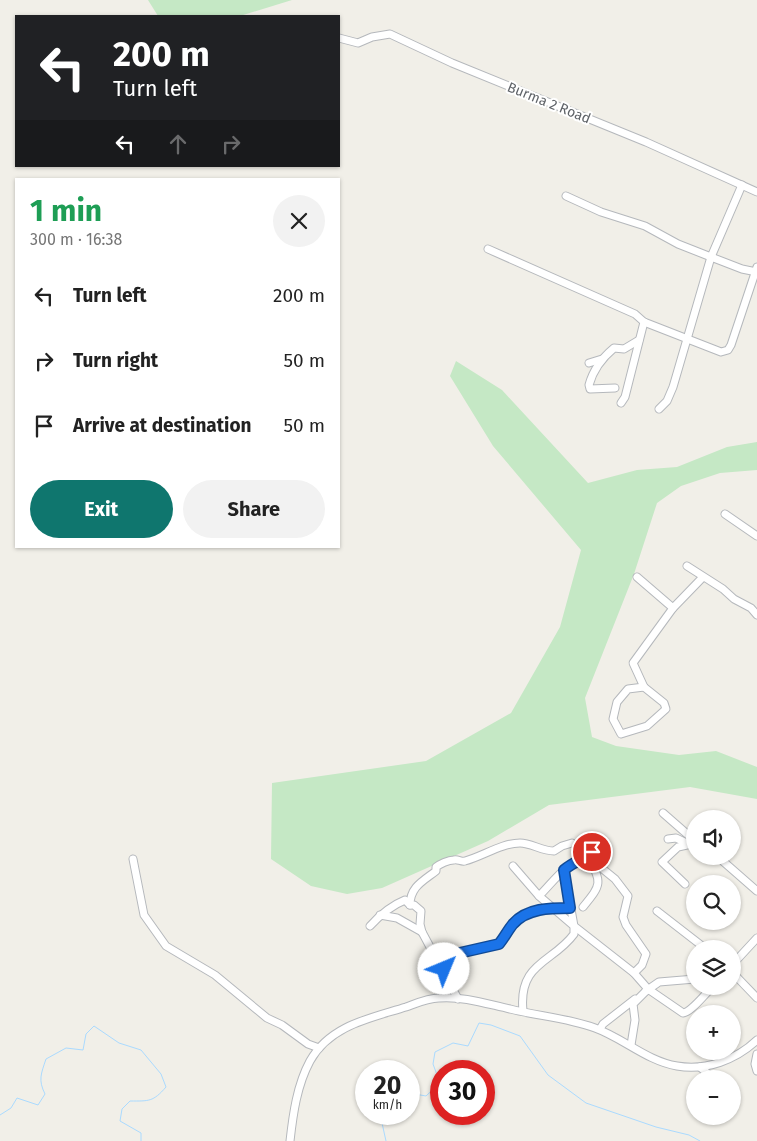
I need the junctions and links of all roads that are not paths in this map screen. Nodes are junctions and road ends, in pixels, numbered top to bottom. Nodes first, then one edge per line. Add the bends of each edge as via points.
1 (340, 38) edge
2 (742, 185) junction
3 (757, 192) edge
4 (566, 196) dead end
5 (488, 249) dead end
6 (711, 257) junction
7 (757, 270) edge
8 (644, 322) junction
9 (686, 336) junction
10 (639, 340) junction
11 (602, 359) junction
12 (589, 363) dead end
13 (614, 388) dead end
14 (621, 403) dead end
15 (659, 409) dead end
16 (725, 514) dead end
17 (757, 536) edge
18 (687, 566) dead end
19 (638, 577) dead end
20 (703, 577) junction
21 (673, 608) junction
22 (757, 615) edge
23 (644, 687) junction
24 (663, 813) dead end
25 (686, 833) edge
26 (668, 839) dead end
27 (572, 842) dead end
28 (686, 844) edge
29 (686, 845) edge
30 (590, 854) junction
31 (133, 859) dead end
32 (727, 865) edge
33 (513, 866) dead end
34 (564, 870) junction
35 (685, 884) dead end
36 (757, 891) edge
37 (539, 896) junction
38 (408, 900) junction
39 (583, 907) dead end
40 (554, 908) junction
41 (570, 908) junction
42 (657, 911) dead end
43 (380, 915) junction
44 (370, 926) dead end
45 (574, 926) junction
46 (422, 932) junction
47 (757, 938) edge
48 (693, 940) edge
49 (741, 955) edge
50 (444, 969) junction
51 (634, 974) junction
52 (686, 980) edge
53 (741, 981) edge
54 (648, 989) junction
55 (703, 995) edge
56 (757, 998) edge
57 (454, 999) junction
58 (694, 1005) edge
59 (523, 1011) junction
60 (686, 1011) edge
61 (599, 1027) junction
62 (757, 1040) edge
63 (631, 1045) junction
64 (319, 1048) junction
65 (757, 1054) edge
66 (700, 1067) junction
67 (704, 1070) edge
68 (757, 1072) edge
69 (290, 1141) edge

1 - 2 street, Burma 2 Road via 358,43 390,34
2 - 3 street, Burma 2 Road
2 - 6 street
4 - 6 street via 645,226
5 - 8 street via 635,314
6 - 7 street via 742,269
6 - 9 street
7 - 9 street via 728,350 714,350
8 - 9 street
8 - 10 street
9 - 15 street via 670,396
10 - 11 street via 624,349 614,348
10 - 14 street
11 - 12 street
11 - 13 street via 591,377 590,389
16 - 17 street
18 - 20 street
19 - 21 street
20 - 21 street
20 - 22 street
21 - 23 street via 633,663
23 - 23 street via 664,703 666,709 647,726 621,734 613,719 617,702 628,689
24 - 25 street
26 - 28 street via 676,838
27 - 38 street via 554,851 522,843 494,849 464,862 455,859 436,867 436,871 418,885
29 - 35 street via 678,847 662,862
30 - 34 street
30 - 39 street via 599,886
30 - 51 street via 628,896 623,917 646,954
31 - 64 street via 144,915 166,946 215,975 267,1018
32 - 36 street
33 - 37 street
34 - 37 street
34 - 41 street
37 - 40 street
38 - 43 street
38 - 46 street via 421,911
40 - 41 street
40 - 45 street
40 - 50 street via 522,916 499,944 455,954
41 - 45 street
42 - 48 street via 659,916
43 - 44 street
43 - 46 street via 398,918
45 - 51 street
45 - 59 street via 569,942 542,960 530,974
46 - 50 street
47 - 49 street
50 - 57 street
51 - 54 street
52 - 54 street via 659,982
53 - 56 street
54 - 60 street
54 - 61 street
54 - 63 street via 633,1004 635,1020
55 - 58 street
57 - 59 street
57 - 64 street via 420,1002 367,1018 342,1029
59 - 61 street
61 - 63 street
62 - 66 street via 730,1058
63 - 66 street via 669,1064
64 - 69 street via 299,1087
65 - 68 street
66 - 67 street

